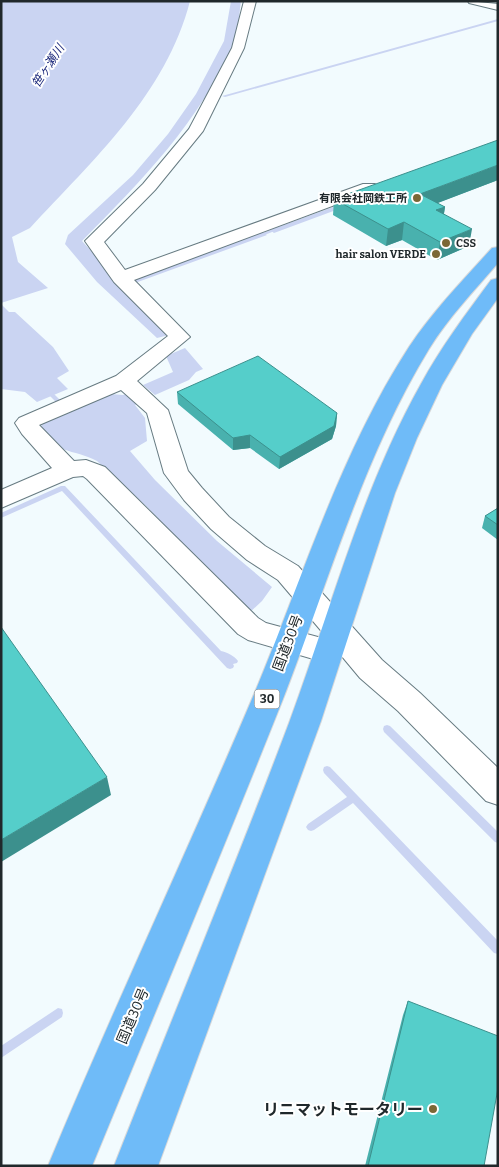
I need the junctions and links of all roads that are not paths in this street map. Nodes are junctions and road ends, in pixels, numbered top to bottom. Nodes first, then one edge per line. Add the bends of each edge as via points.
1 (250, 1) edge
2 (473, 1) edge
3 (498, 7) edge
4 (387, 181) edge
5 (498, 252) edge
6 (125, 282) junction
7 (498, 284) edge
8 (136, 391) junction
9 (68, 470) junction
10 (1, 500) edge
11 (307, 594) junction
12 (331, 639) junction
13 (289, 641) junction
14 (498, 790) edge
15 (70, 1166) edge
16 (136, 1166) edge

1 - 6 street via 238,48 196,131 149,187 94,241
2 - 3 street
4 - 6 street
5 - 11 highway, 国道30号 / 30 via 451,304 419,348 399,383 373,433
6 - 8 street via 180,337 169,345
7 - 12 highway via 475,312 450,353 405,437 360,551
8 - 9 street via 82,397 27,423
8 - 11 street via 161,419 176,473 193,494 220,523 288,573
9 - 10 street
9 - 13 street via 86,468 96,474 248,626
11 - 12 street
11 - 13 highway, 国道30号 / 30
12 - 13 street
12 - 14 street via 409,702
12 - 16 highway via 305,720
13 - 15 highway, 国道30号 / 30

